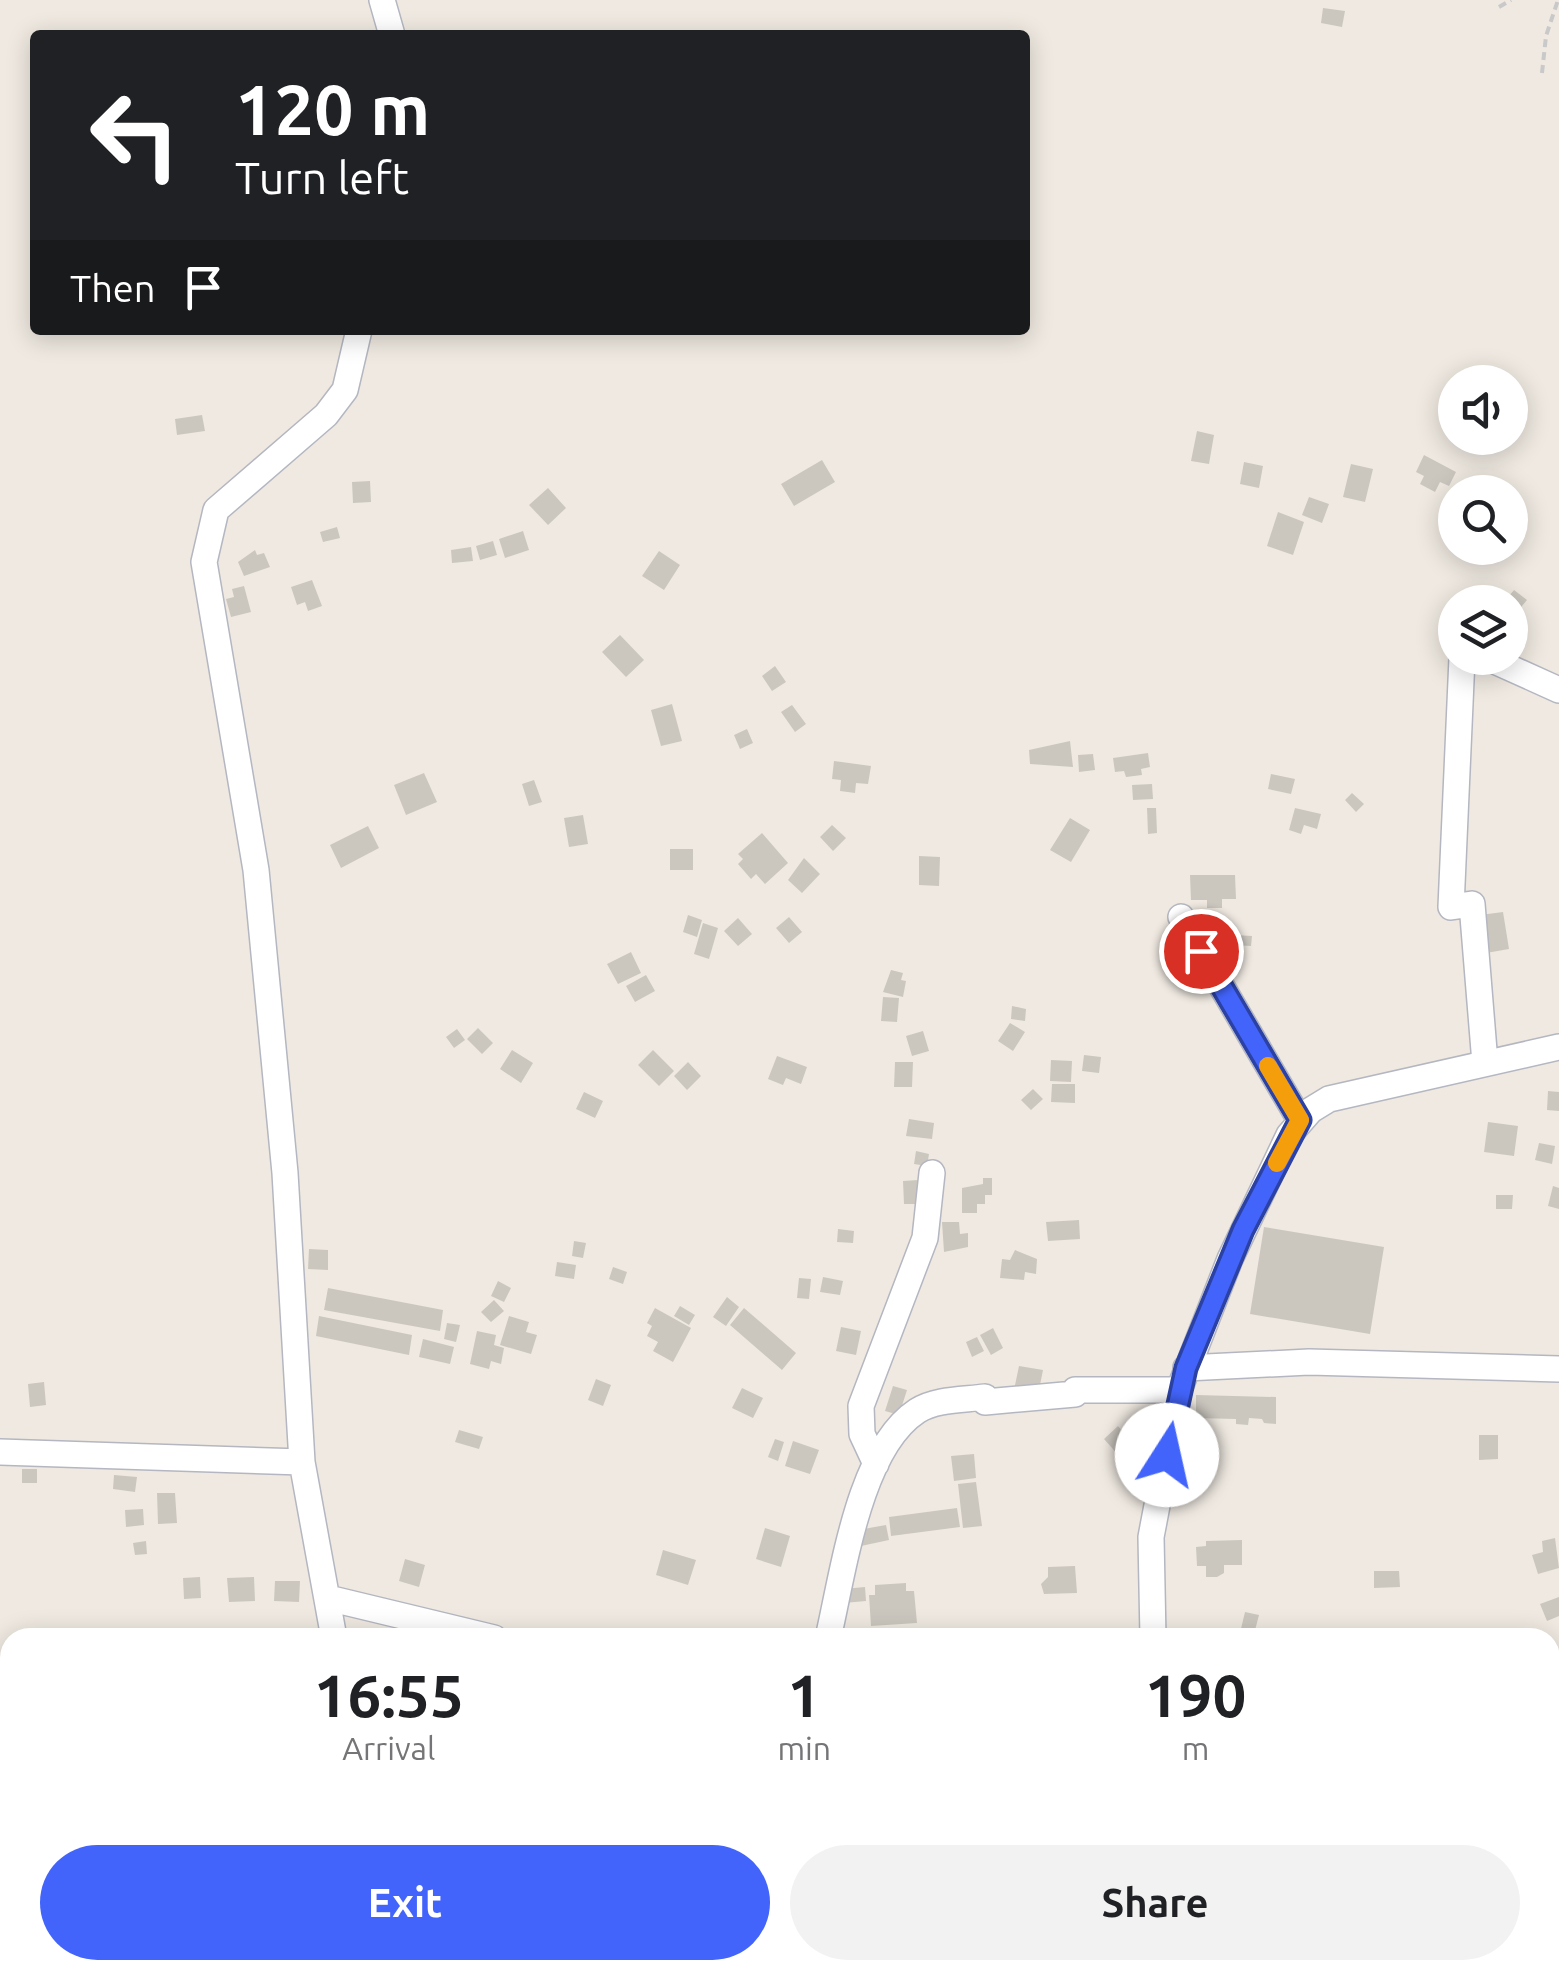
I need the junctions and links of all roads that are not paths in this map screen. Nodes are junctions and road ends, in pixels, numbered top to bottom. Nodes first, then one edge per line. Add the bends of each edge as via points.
1 (382, 0) edge
2 (391, 30) edge
3 (358, 335) edge
4 (1461, 675) edge
5 (1526, 675) edge
6 (1559, 690) edge
7 (1181, 917) dead end
8 (1559, 1047) edge
9 (1485, 1063) junction
10 (1300, 1120) junction
11 (932, 1173) dead end
12 (1559, 1369) edge
13 (1182, 1379) junction
14 (0, 1452) edge
15 (302, 1462) junction
16 (876, 1464) junction
17 (328, 1598) junction
18 (332, 1628) edge
19 (452, 1628) edge
20 (830, 1628) edge
21 (1153, 1628) edge

1 - 2 street
3 - 15 street via 345,390 326,415 216,510 204,562 271,998
4 - 9 street via 1451,907 1472,904
5 - 6 street
7 - 10 street
8 - 9 street
9 - 10 street via 1330,1099
10 - 13 street via 1243,1230
11 - 16 street via 925,1238 862,1406 862,1434
12 - 13 street via 1309,1362
13 - 16 street via 927,1406 896,1430
13 - 21 street via 1151,1536
14 - 15 street
15 - 17 street
16 - 20 street
17 - 18 street
17 - 19 street

